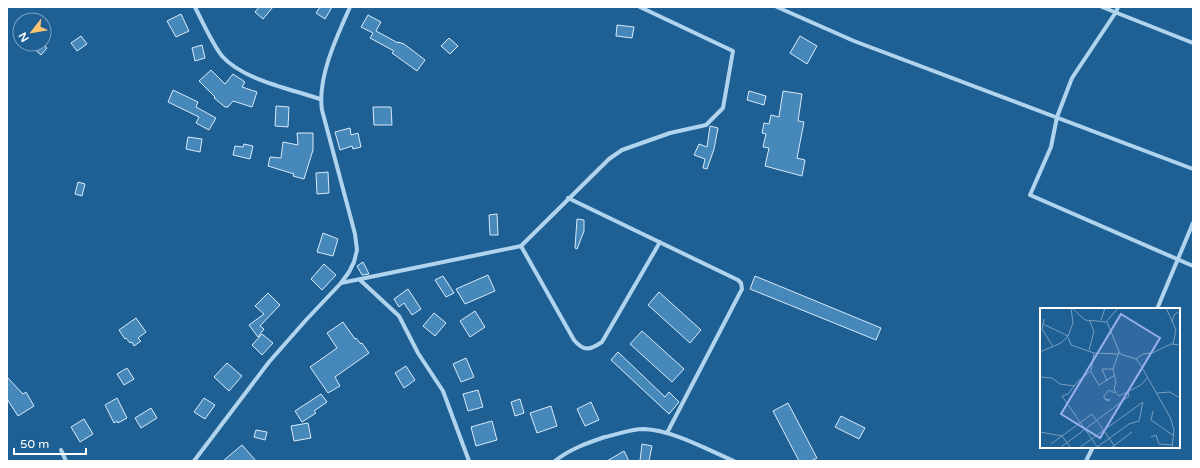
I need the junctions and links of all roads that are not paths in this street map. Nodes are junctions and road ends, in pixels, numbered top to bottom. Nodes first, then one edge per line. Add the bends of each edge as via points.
1 (195, 7) edge
2 (350, 7) edge
3 (640, 7) edge
4 (777, 7) edge
5 (1102, 7) edge
6 (1118, 7) edge
7 (1116, 12) junction
8 (1193, 43) edge
9 (320, 99) junction
10 (1057, 116) junction
11 (1193, 169) edge
12 (568, 198) junction
13 (1193, 223) edge
14 (660, 242) junction
15 (521, 246) junction
16 (1177, 260) junction
17 (1193, 266) edge
18 (359, 279) junction
19 (341, 283) junction
20 (1157, 308) edge
21 (667, 433) junction
22 (1092, 448) edge
23 (61, 450) dead end
24 (66, 461) edge
25 (194, 461) edge
26 (469, 461) edge
27 (555, 461) edge
28 (734, 461) edge
29 (1086, 461) edge

1 - 9 street via 222,56 235,67 250,76
2 - 9 street via 330,57
3 - 12 street via 733,51 723,108 706,125 670,133 622,150
4 - 10 street via 854,41
5 - 7 street
6 - 7 street
7 - 8 street
7 - 10 street via 1072,78
9 - 19 street via 355,234 354,262
10 - 11 street
10 - 16 street via 1051,147 1030,195
12 - 14 street
12 - 15 street
13 - 16 street
14 - 15 street via 602,342 593,348 585,349 574,340
14 - 21 street via 738,280 742,288
15 - 18 street
16 - 17 street
16 - 20 street
18 - 19 street
18 - 26 street via 399,316 418,353 443,391
19 - 25 street via 269,362
21 - 27 street via 643,429 623,432 588,442
21 - 28 street
22 - 29 street
23 - 24 street

